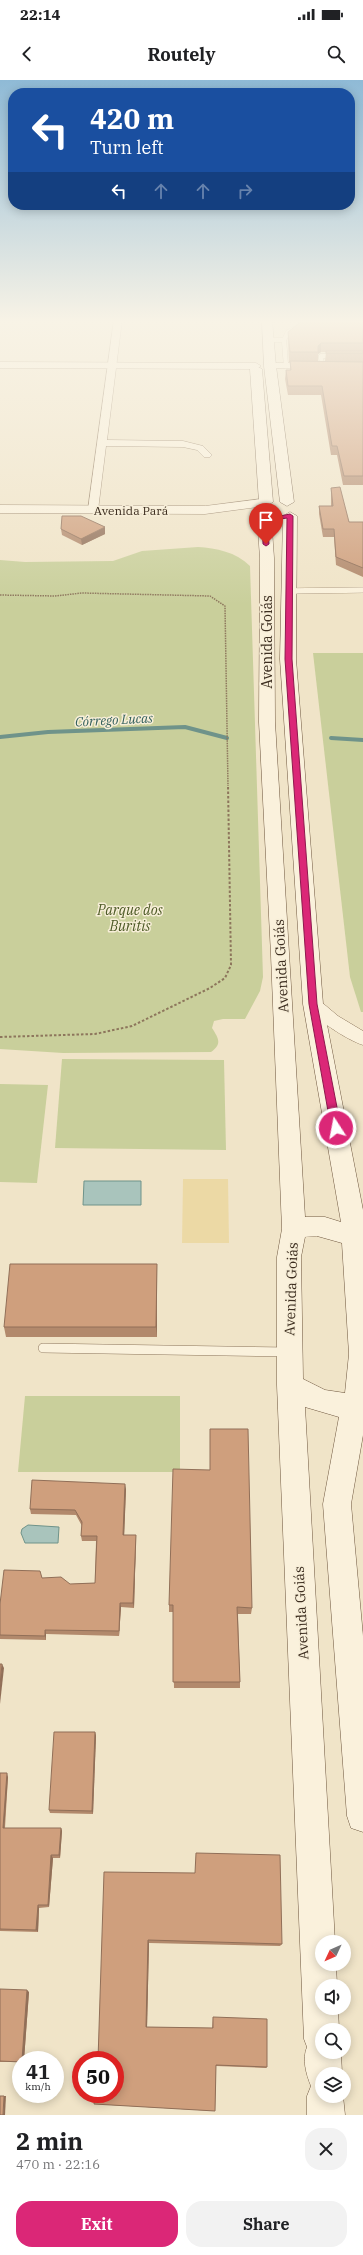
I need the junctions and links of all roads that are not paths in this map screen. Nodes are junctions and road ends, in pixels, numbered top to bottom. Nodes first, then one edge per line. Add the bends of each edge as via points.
1 (105, 415) edge
2 (259, 415) edge
3 (276, 415) edge
4 (102, 443) junction
5 (207, 455) dead end
6 (0, 509) edge
7 (263, 509) junction
8 (288, 509) junction
9 (93, 510) junction
10 (363, 590) edge
11 (288, 592) junction
12 (313, 1004) junction
13 (363, 1039) edge
14 (357, 1220) edge
15 (294, 1229) junction
16 (42, 1348) dead end
17 (289, 1352) junction
18 (290, 1385) junction
19 (359, 1408) edge
20 (363, 1816) edge
21 (321, 2023) edge
22 (325, 2103) edge
23 (326, 2115) edge

1 - 4 street
2 - 7 main road, Avenida Goiás
3 - 8 main road, Avenida Goiás
4 - 5 street via 183,444 200,448
4 - 9 street
6 - 9 street, Avenida Pará
7 - 8 main road via 275,518
7 - 9 street, Avenida Pará
7 - 15 main road, Avenida Goiás via 267,558 267,722 281,947
8 - 11 main road, Avenida Goiás
10 - 11 lane
11 - 12 main road, Avenida Goiás via 288,659
12 - 13 street via 332,1020
12 - 14 main road, Avenida Goiás
14 - 15 main road via 343,1232 318,1226
14 - 19 main road, Avenida Goiás via 362,1354
15 - 17 main road, Avenida Goiás via 289,1257
16 - 17 lane
17 - 18 main road, Avenida Goiás
18 - 19 main road via 329,1405
18 - 21 main road, Avenida Goiás
19 - 20 main road, Avenida Goiás via 338,1504
22 - 23 main road

